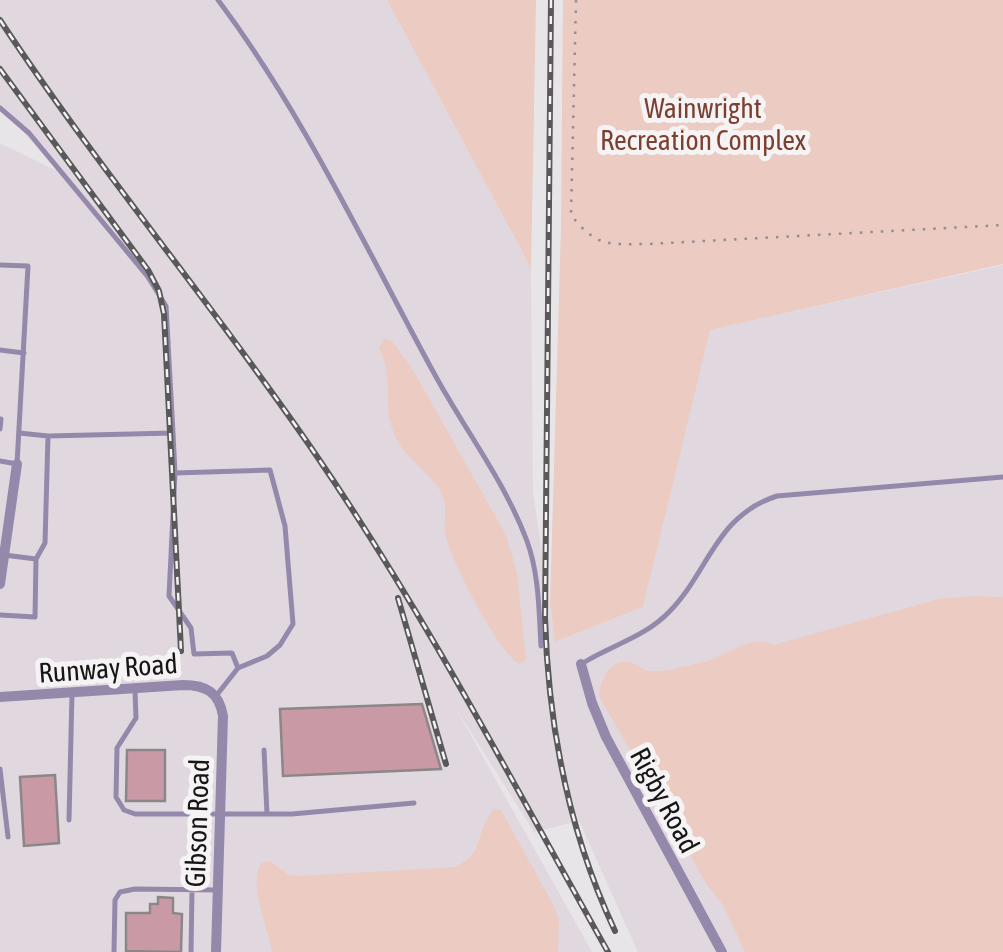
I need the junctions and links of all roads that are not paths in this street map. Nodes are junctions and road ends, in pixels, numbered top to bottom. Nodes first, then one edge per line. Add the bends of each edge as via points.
1 (218, 0) edge
2 (0, 108) edge
3 (0, 265) edge
4 (0, 350) edge
5 (24, 352) junction
6 (1, 419) edge
7 (0, 429) edge
8 (19, 433) junction
9 (173, 433) junction
10 (48, 436) junction
11 (0, 462) edge
12 (17, 464) junction
13 (176, 473) junction
14 (1003, 477) edge
15 (4, 556) junction
16 (36, 560) junction
17 (0, 584) edge
18 (0, 616) edge
19 (541, 646) dead end
20 (580, 664) joint
21 (238, 668) junction
22 (135, 688) junction
23 (72, 692) junction
24 (216, 696) junction
25 (0, 697) edge
26 (264, 750) dead end
27 (0, 770) edge
28 (414, 803) dead end
29 (220, 812) junction
30 (267, 814) junction
31 (70, 820) dead end
32 (8, 837) dead end
33 (192, 890) junction
34 (218, 890) junction
35 (114, 952) edge
36 (191, 952) edge
37 (216, 952) edge
38 (722, 952) edge

1 - 19 lane via 307,141 512,507 534,564
2 - 9 lane via 29,133 166,306
3 - 5 lane via 28,266
4 - 5 lane
5 - 8 lane
6 - 7 lane
8 - 10 lane
8 - 12 lane
9 - 10 lane
9 - 13 lane
10 - 16 lane via 45,543
11 - 12 lane
12 - 15 street
13 - 21 lane via 169,596 191,628 194,654 232,653
13 - 21 lane via 270,470 286,526 293,624 267,656
14 - 20 lane via 757,502 726,530 661,620
15 - 16 lane
15 - 17 street
16 - 18 lane via 36,618
20 - 38 street, Rigby Road via 616,757
21 - 24 lane
22 - 23 street, Runway Road
22 - 24 street, Runway Road via 197,685
22 - 29 lane via 136,718 117,748 119,805 135,814
23 - 25 street, Runway Road
23 - 31 lane
24 - 29 street, Gibson Road via 222,716
26 - 30 lane
27 - 32 lane
28 - 30 lane
29 - 30 lane
29 - 34 street, Gibson Road
33 - 34 lane
33 - 35 lane via 120,892
33 - 36 lane
34 - 37 street, Gibson Road

